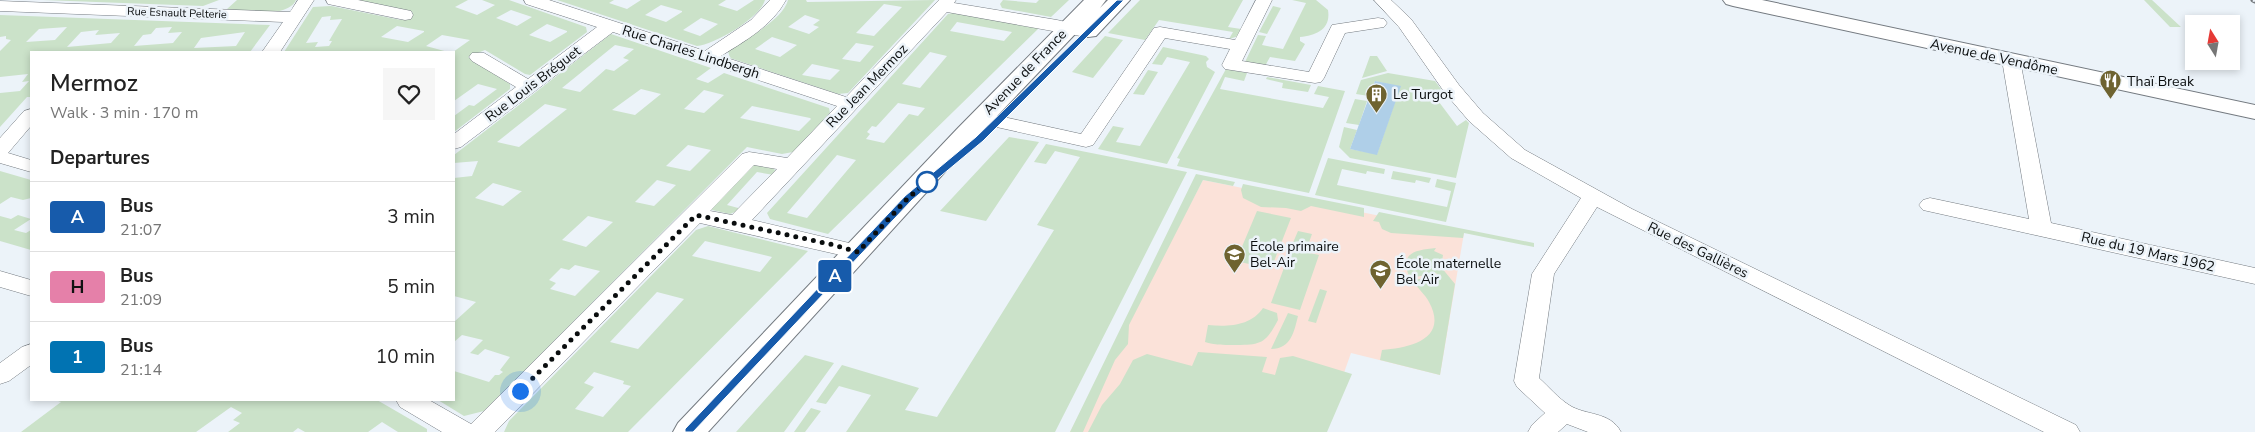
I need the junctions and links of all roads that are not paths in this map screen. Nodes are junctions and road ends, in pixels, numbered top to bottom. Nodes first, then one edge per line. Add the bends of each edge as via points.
1 (227, 0) edge
2 (306, 0) edge
3 (334, 0) edge
4 (532, 0) edge
5 (778, 0) edge
6 (1096, 0) edge
7 (1120, 0) edge
8 (1264, 0) edge
9 (1382, 0) edge
10 (1733, 0) edge
11 (945, 3) edge
12 (983, 5) edge
13 (0, 6) edge
14 (200, 14) junction
15 (405, 14) dead end
16 (293, 17) junction
17 (1378, 23) dead end
18 (611, 25) junction
19 (1078, 30) junction
20 (1240, 46) junction
21 (272, 51) edge
22 (478, 57) dead end
23 (706, 57) junction
24 (2011, 60) junction
25 (529, 88) junction
26 (850, 104) junction
27 (2255, 112) edge
28 (30, 116) edge
29 (989, 120) junction
30 (455, 142) edge
31 (0, 150) edge
32 (0, 157) edge
33 (790, 165) junction
34 (30, 166) edge
35 (1594, 195) junction
36 (1930, 204) dead end
37 (696, 215) junction
38 (737, 223) junction
39 (2041, 228) junction
40 (858, 252) junction
41 (2255, 276) edge
42 (0, 279) edge
43 (30, 288) edge
44 (30, 354) edge
45 (0, 375) edge
46 (411, 401) edge
47 (1562, 413) junction
48 (463, 432) edge
49 (479, 432) edge
50 (689, 432) edge
51 (1540, 432) edge
52 (1608, 432) edge
53 (2067, 432) edge

1 - 14 street
2 - 16 street
3 - 15 street
4 - 18 street, Rue Charles Lindbergh
5 - 23 street via 775,8 756,24
6 - 19 main road, Avenue de France
7 - 19 main road, Avenue de France
8 - 20 street
9 - 35 street, Rue des Gallières via 1405,23 1452,89 1483,124 1518,154
10 - 24 main road, Avenue de Vendôme
11 - 12 street, Rue Jean Mermoz
11 - 26 street, Rue Jean Mermoz
12 - 19 street, Rue Jean Mermoz
13 - 14 street, Rue Esnault Pelterie
14 - 16 street, Rue Esnault Pelterie
16 - 21 street
17 - 20 street via 1338,29 1315,78 1230,65
18 - 23 street, Rue Charles Lindbergh
18 - 25 street, Rue Louis Bréguet
19 - 29 main road, Avenue de France
20 - 29 street via 1160,32 1086,140
22 - 25 street
23 - 26 street, Rue Charles Lindbergh
24 - 27 main road, Avenue de Vendôme
24 - 39 street
25 - 30 street, Rue Louis Bréguet
26 - 33 street, Rue Jean Mermoz
28 - 31 street
29 - 40 main road, Avenue de France via 979,139 908,198
32 - 34 street
33 - 37 street via 749,158
33 - 38 street, Rue Jean Mermoz
35 - 47 street via 1543,274 1526,381
35 - 53 street, Rue des Gallières via 1625,214
36 - 39 street, Rue du 19 Mars 1962
37 - 38 street
37 - 49 street
38 - 40 street
39 - 41 street, Rue du 19 Mars 1962
40 - 50 main road, Avenue de France
42 - 43 street
44 - 45 street
46 - 48 street
47 - 51 street
47 - 52 street via 1592,421

